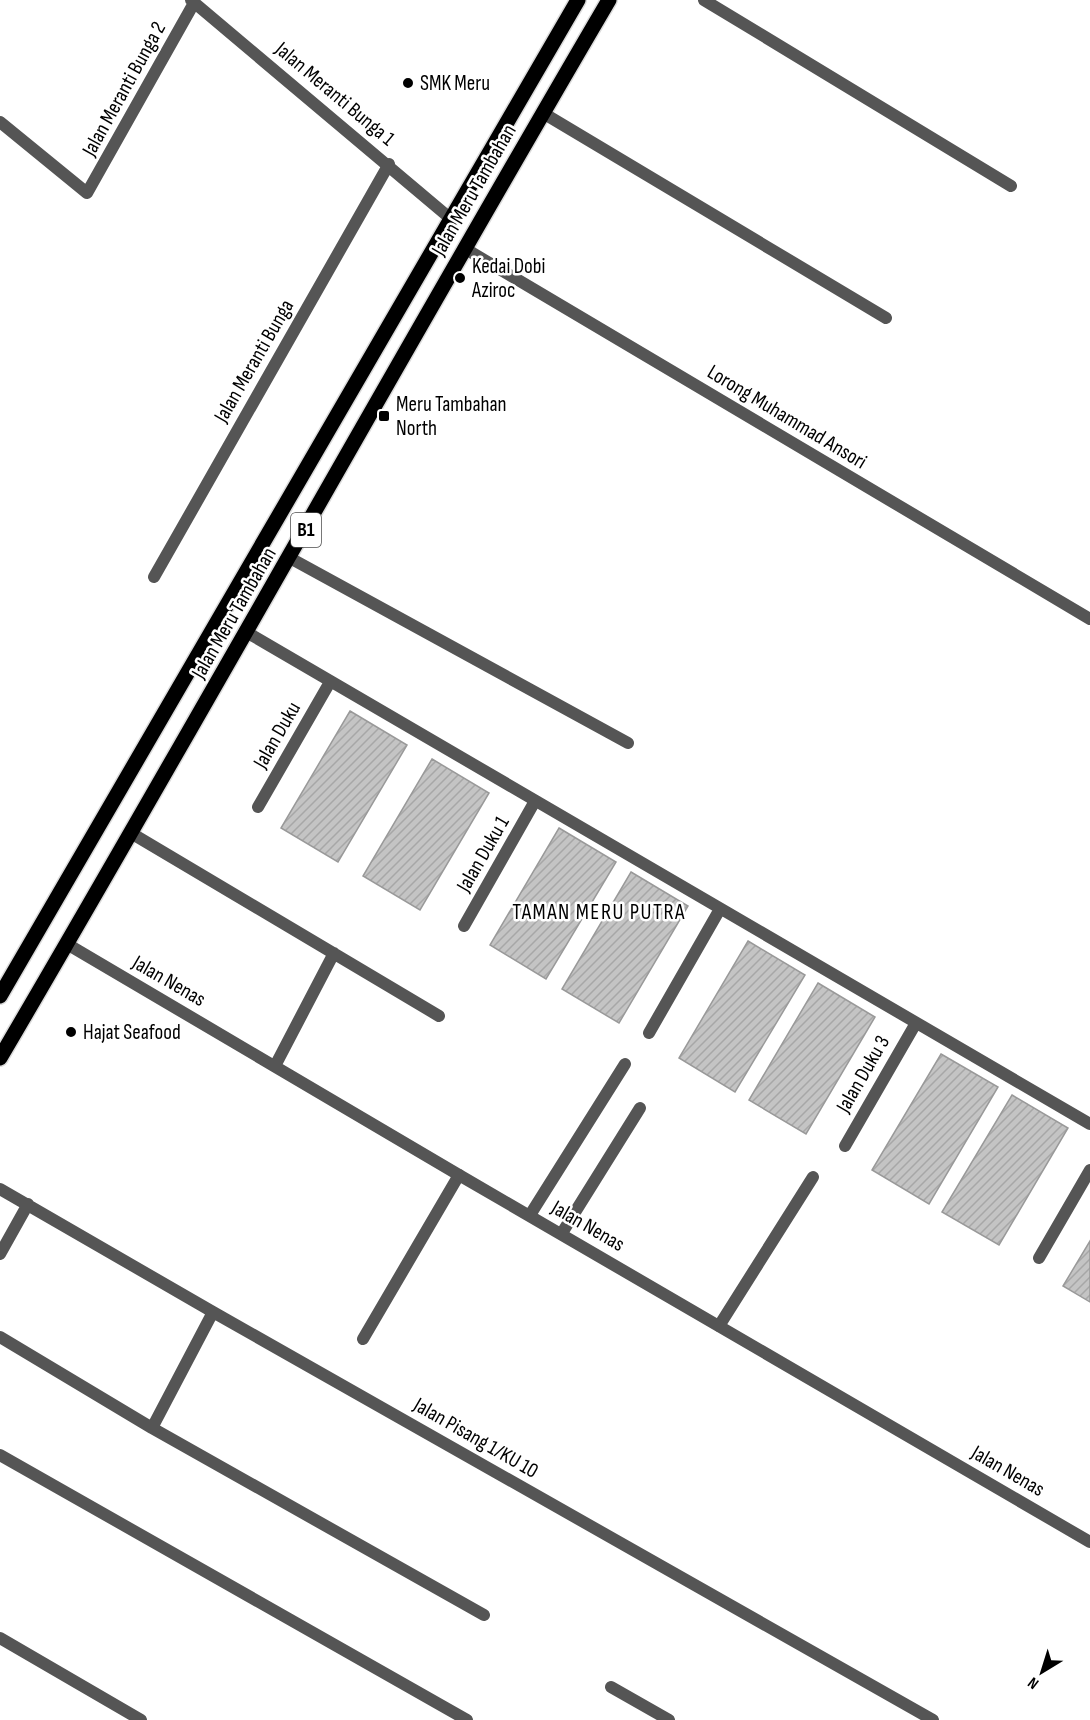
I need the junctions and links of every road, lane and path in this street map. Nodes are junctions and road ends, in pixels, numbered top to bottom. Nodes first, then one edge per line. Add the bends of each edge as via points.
1 (578, 0) edge
2 (609, 0) edge
3 (704, 0) edge
4 (193, 1) edge
5 (543, 113) junction
6 (0, 122) edge
7 (388, 164) junction
8 (1011, 186) dead end
9 (451, 219) junction
10 (464, 248) junction
11 (886, 318) dead end
12 (290, 558) junction
13 (154, 577) dead end
14 (1090, 619) edge
15 (248, 633) junction
16 (330, 682) junction
17 (628, 743) dead end
18 (535, 801) junction
19 (258, 807) dead end
20 (131, 833) junction
21 (720, 909) junction
22 (464, 926) dead end
23 (67, 944) junction
24 (333, 954) junction
25 (0, 996) edge
26 (439, 1016) dead end
27 (916, 1023) junction
28 (649, 1033) dead end
29 (0, 1058) edge
30 (625, 1064) dead end
31 (275, 1066) junction
32 (640, 1108) dead end
33 (1090, 1124) edge
34 (845, 1146) dead end
35 (1090, 1170) edge
36 (459, 1175) junction
37 (813, 1178) dead end
38 (0, 1189) edge
39 (28, 1204) junction
40 (530, 1215) junction
41 (562, 1233) junction
42 (0, 1254) edge
43 (1039, 1258) dead end
44 (213, 1312) junction
45 (719, 1326) junction
46 (0, 1337) edge
47 (363, 1339) dead end
48 (152, 1428) junction
49 (0, 1455) edge
50 (1090, 1542) edge
51 (484, 1615) dead end
52 (0, 1638) edge
53 (611, 1687) dead end
54 (141, 1720) edge
55 (467, 1720) edge
56 (669, 1720) edge
57 (933, 1720) edge

1 - 9 main road, Jalan Meru Tambahan / B1
2 - 5 main road, Jalan Meru Tambahan / B1
3 - 8 street
4 - 6 street, Jalan Meranti Bunga 2 via 87,194
4 - 7 street, Jalan Meranti Bunga 1
5 - 10 main road, Jalan Meru Tambahan / B1
5 - 11 street
7 - 9 street, Jalan Meranti Bunga 1
7 - 13 street, Jalan Meranti Bunga
9 - 25 main road, Jalan Meru Tambahan / B1
10 - 12 main road, Jalan Meru Tambahan / B1
10 - 14 street, Lorong Muhammad Ansori
12 - 15 main road, Jalan Meru Tambahan / B1
12 - 17 street
15 - 16 street
15 - 20 main road, Jalan Meru Tambahan / B1
16 - 18 street
16 - 19 street, Jalan Duku
18 - 21 street
18 - 22 street, Jalan Duku 1
20 - 23 main road, Jalan Meru Tambahan / B1
20 - 24 street
21 - 27 street
21 - 28 street
23 - 29 main road, Jalan Meru Tambahan / B1
23 - 31 street, Jalan Nenas
24 - 26 street
24 - 31 street
27 - 33 street
27 - 34 street, Jalan Duku 3
30 - 40 street
31 - 36 street, Jalan Nenas
32 - 41 street
35 - 43 street
36 - 40 street, Jalan Nenas
36 - 47 street
37 - 45 street
38 - 39 street, Jalan Pisang 1/KU 10
39 - 42 street
39 - 44 street, Jalan Pisang 1/KU 10
40 - 41 street, Jalan Nenas
41 - 45 street, Jalan Nenas
44 - 48 street
44 - 57 street, Jalan Pisang 1/KU 10
45 - 50 street, Jalan Nenas
46 - 48 street
48 - 51 street
49 - 55 street
52 - 54 street
53 - 56 street

